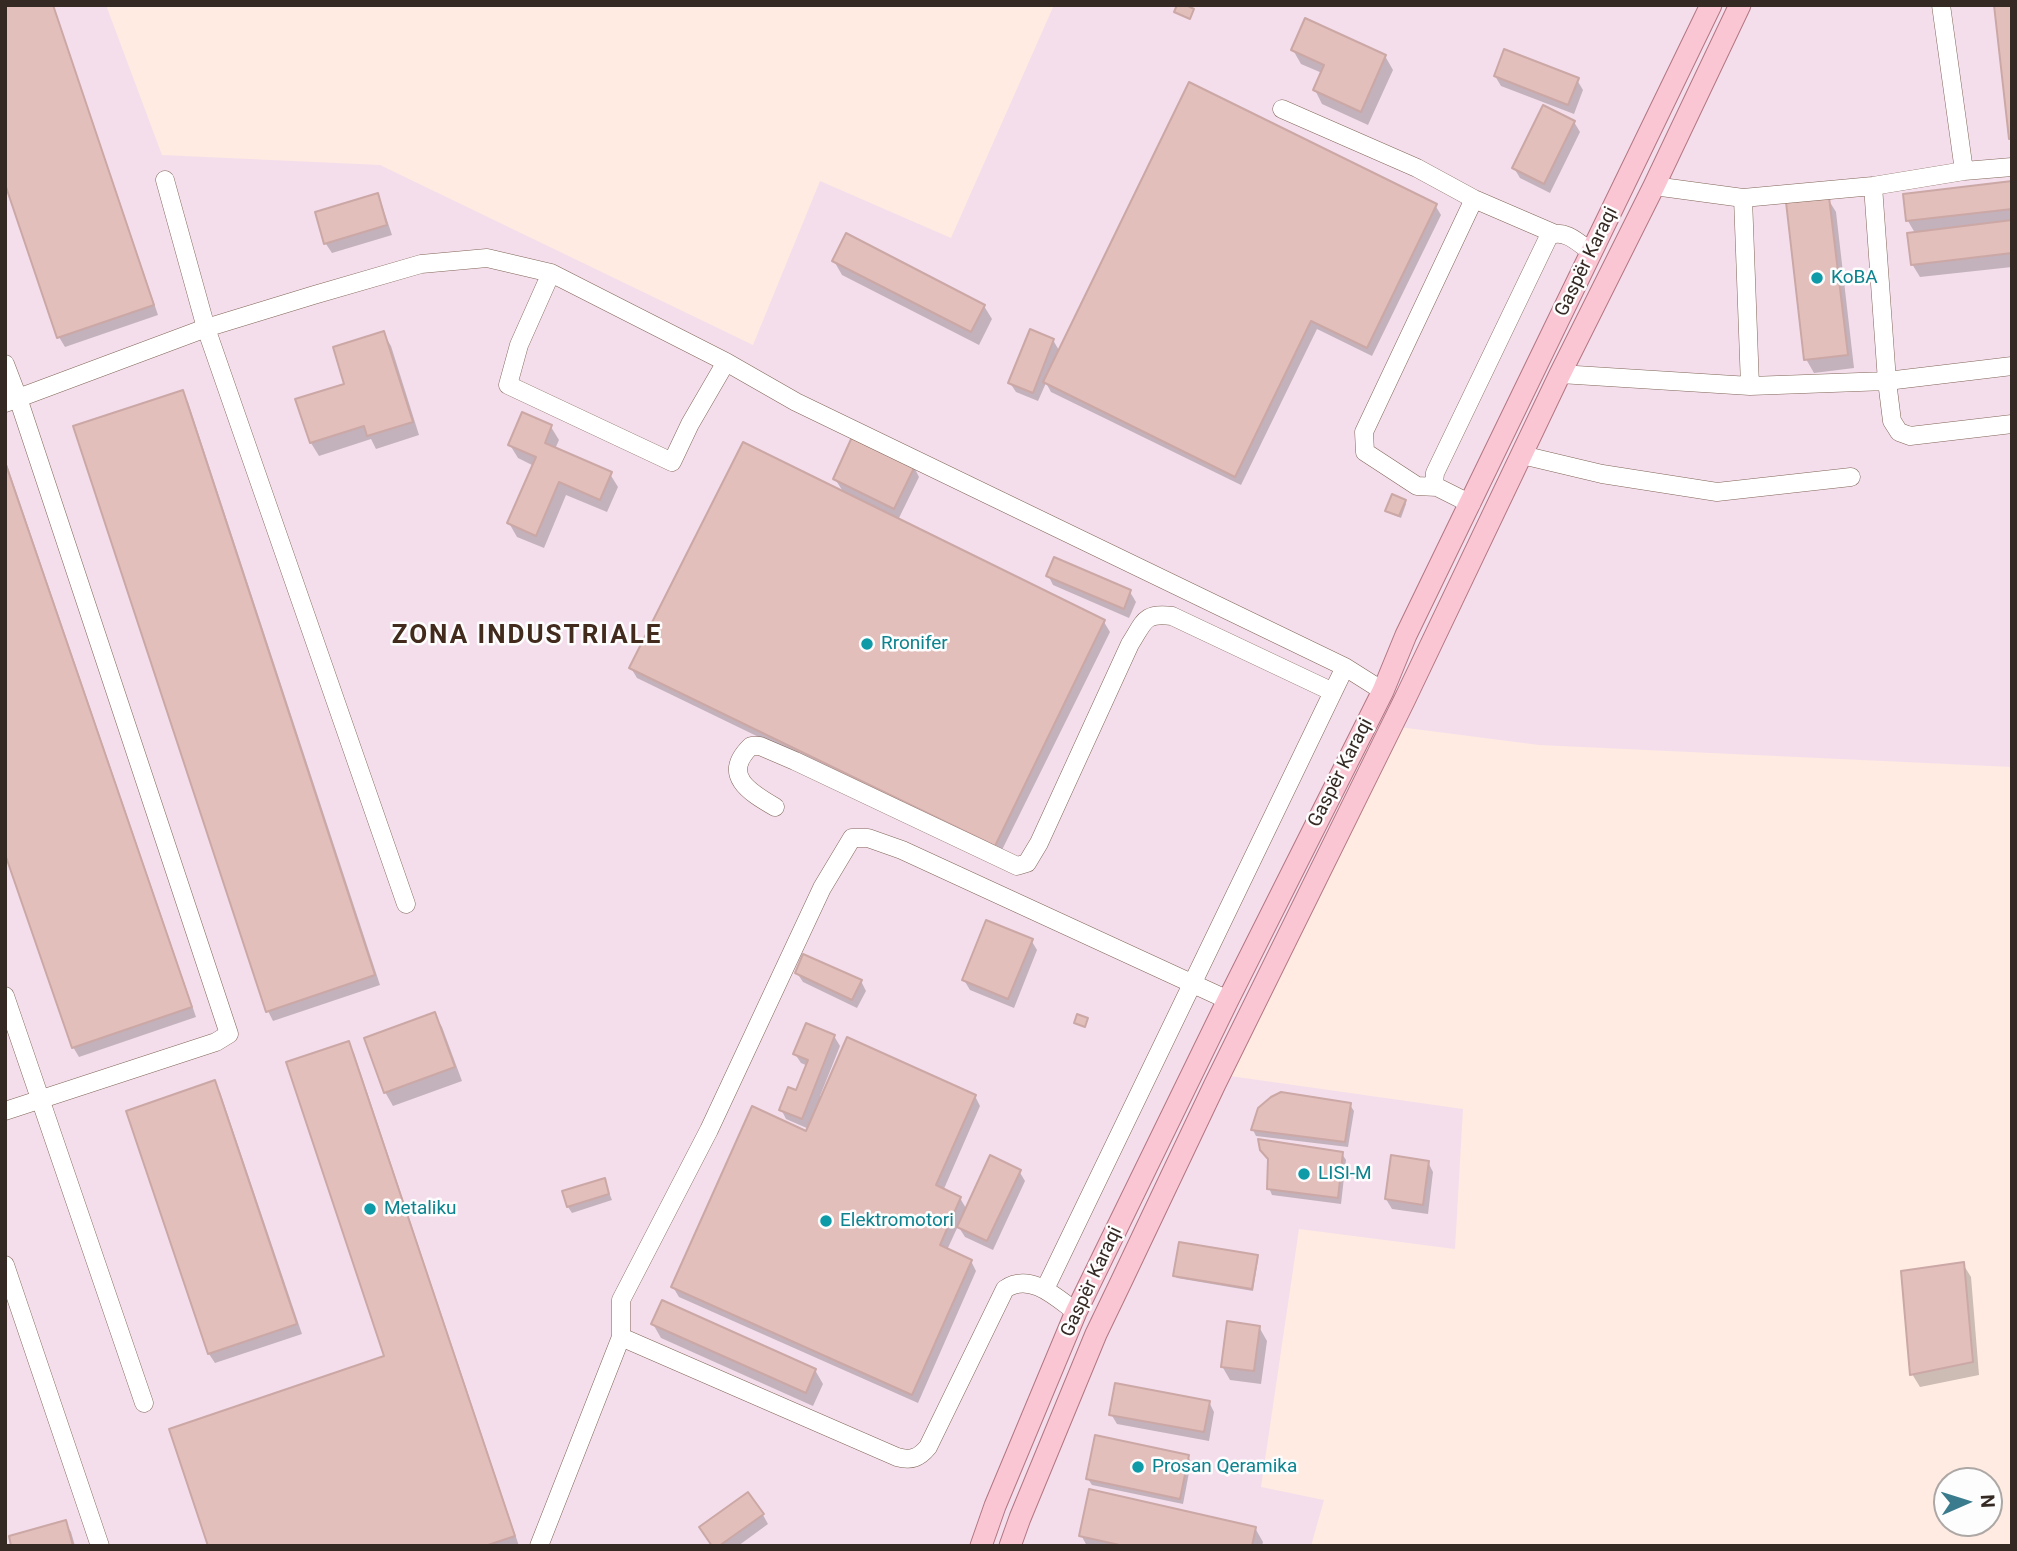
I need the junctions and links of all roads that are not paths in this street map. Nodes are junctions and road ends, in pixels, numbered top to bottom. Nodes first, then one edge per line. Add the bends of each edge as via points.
1 (1712, 5) edge
2 (1740, 5) edge
3 (1941, 5) edge
4 (1282, 109) dead end
5 (2012, 167) edge
6 (1964, 171) junction
7 (165, 180) dead end
8 (1654, 186) junction
9 (1873, 186) junction
10 (1743, 198) junction
11 (1474, 199) junction
12 (1553, 233) junction
13 (1591, 251) junction
14 (551, 273) junction
15 (206, 327) junction
16 (726, 362) junction
17 (5, 364) edge
18 (2012, 366) edge
19 (1560, 374) junction
20 (1887, 381) junction
21 (1750, 386) junction
22 (12, 400) edge
23 (2012, 424) edge
24 (1522, 455) junction
25 (1851, 477) dead end
26 (1437, 487) junction
27 (1471, 504) junction
28 (1345, 667) junction
29 (1383, 691) junction
30 (1333, 692) junction
31 (775, 807) dead end
32 (406, 904) dead end
33 (1191, 985) junction
34 (5, 996) edge
35 (1228, 1000) junction
36 (39, 1099) junction
37 (5, 1111) edge
38 (5, 1265) edge
39 (1045, 1289) junction
40 (1076, 1312) junction
41 (621, 1337) junction
42 (144, 1403) dead end
43 (100, 1546) edge
44 (540, 1546) edge
45 (981, 1546) edge
46 (1010, 1546) edge

1 - 13 main road, Gaspër Karaqi
2 - 8 main road, Gaspër Karaqi
3 - 6 street
4 - 11 street via 1417,168
5 - 6 street
6 - 9 street
7 - 15 street
8 - 10 street
8 - 19 main road, Gaspër Karaqi
9 - 10 street
9 - 20 street
10 - 21 street
11 - 12 street
11 - 26 street via 1364,432 1365,452 1418,486
12 - 13 street via 1562,233
12 - 26 street via 1435,473
13 - 27 main road, Gaspër Karaqi
14 - 15 street via 487,258 421,264
14 - 16 street
14 - 16 street via 519,345 508,385 672,462
15 - 22 street
15 - 32 street
16 - 28 street via 796,402
17 - 22 street
18 - 20 street
19 - 21 street
19 - 24 main road, Gaspër Karaqi
20 - 21 street
20 - 23 street via 1892,421 1899,432 1910,436
22 - 36 street via 229,1034
24 - 25 street via 1602,474 1717,492
24 - 46 main road, Gaspër Karaqi via 1096,1335
26 - 27 street
27 - 29 main road, Gaspër Karaqi
28 - 29 street
28 - 30 street
29 - 35 main road, Gaspër Karaqi
30 - 31 street via 1171,616 1157,614 1147,618 1130,644 1027,863 1017,866 795,761 751,746 736,769 740,780
30 - 33 street
33 - 35 street
33 - 39 street
33 - 41 street via 902,850 868,838 852,838 822,888 709,1130 621,1300
34 - 36 street
35 - 40 main road, Gaspër Karaqi
36 - 37 street
36 - 42 street
38 - 43 street
39 - 40 street
39 - 41 street via 1019,1282 1005,1289 928,1447 906,1460
40 - 45 main road, Gaspër Karaqi
41 - 44 street

